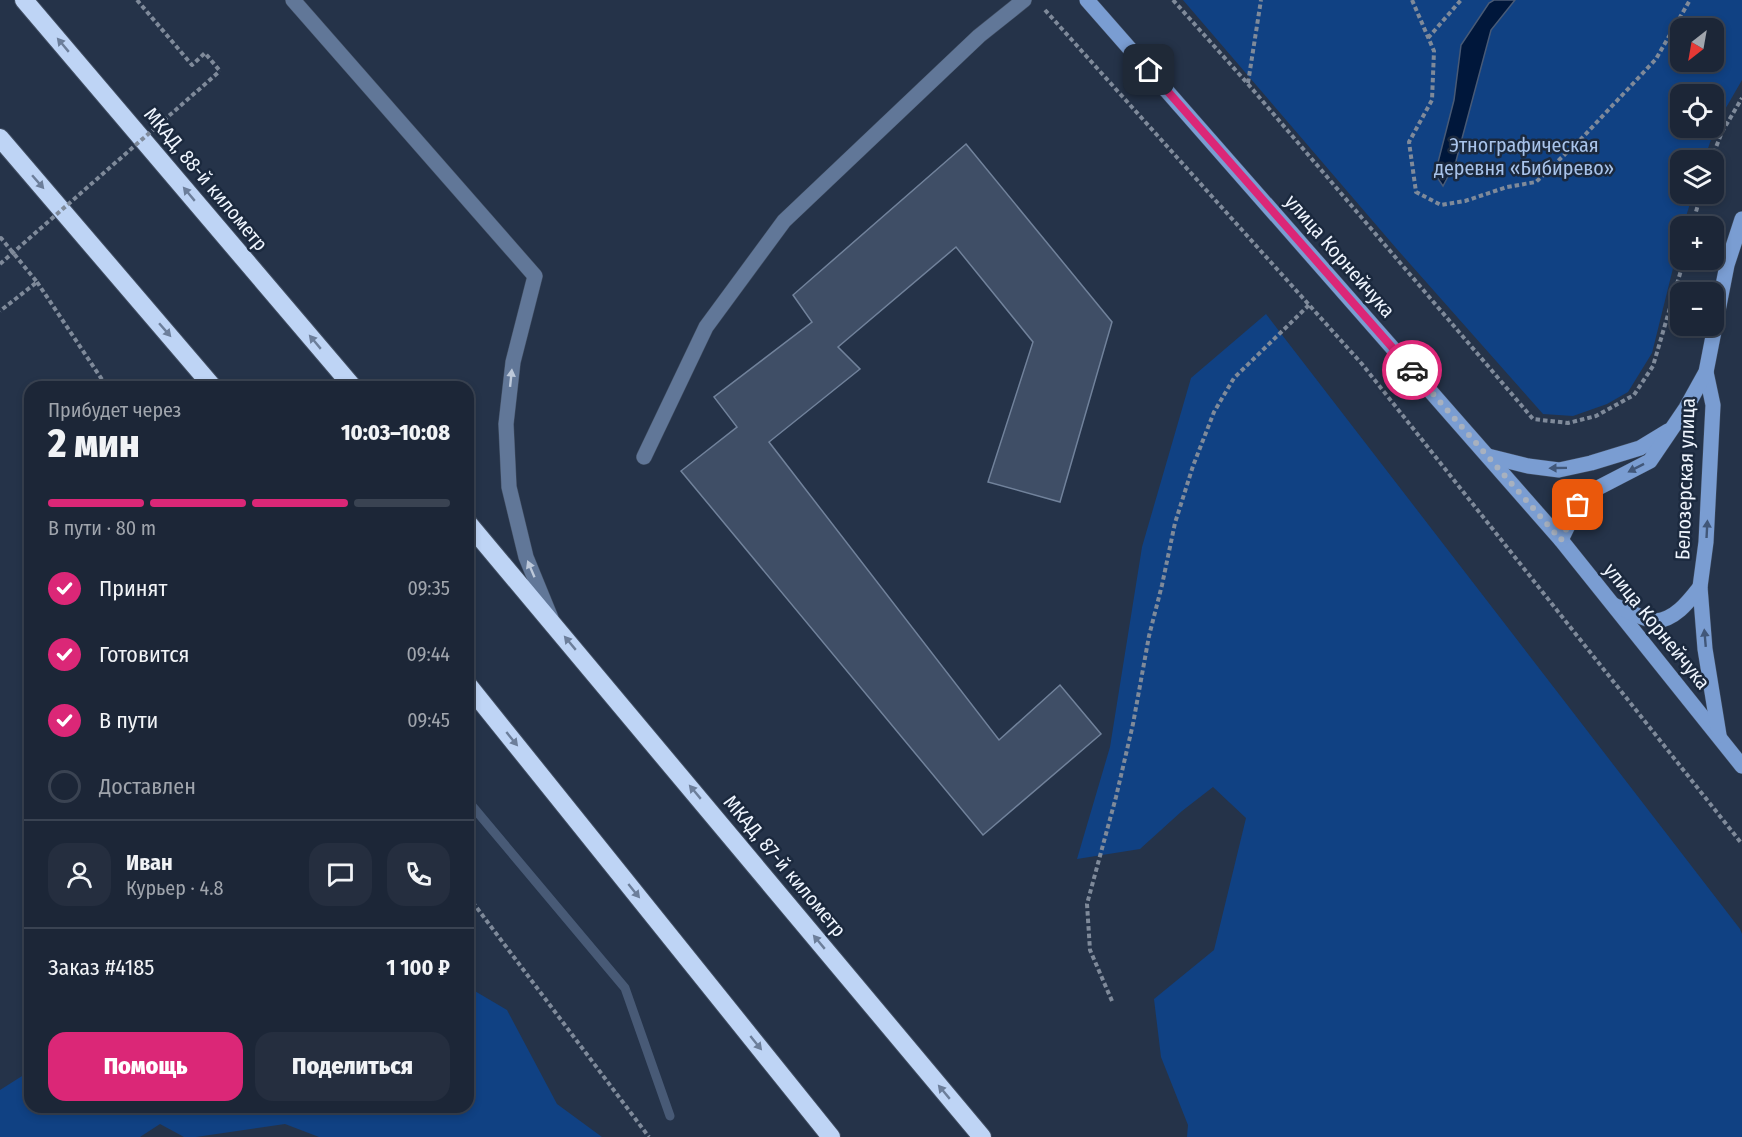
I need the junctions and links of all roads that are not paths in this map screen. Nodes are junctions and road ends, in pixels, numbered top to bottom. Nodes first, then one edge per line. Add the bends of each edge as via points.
1 (24, 0) edge
2 (293, 0) edge
3 (1024, 0) edge
4 (1087, 0) edge
5 (0, 138) edge
6 (1742, 219) edge
7 (1706, 372) junction
8 (208, 381) edge
9 (348, 381) edge
10 (1671, 429) junction
11 (1488, 456) junction
12 (644, 457) dead end
13 (474, 530) edge
14 (1561, 540) junction
15 (1701, 587) junction
16 (1613, 605) junction
17 (554, 624) junction
18 (474, 691) edge
19 (1719, 737) junction
20 (1742, 766) edge
21 (831, 1137) edge
22 (982, 1137) edge

9 -> 1 highway, МКАД, 88-й километр
17 -> 2 lane via 526,557 509,487 506,424 513,362 536,276
3 - 12 lane via 979,36 784,221 706,327
4 - 11 street, улица Корнейчука
5 -> 8 highway
6 - 7 street, Белозерская улица via 1727,265
7 - 10 street, Белозерская улица
15 -> 7 street, Белозерская улица via 1713,405
10 -> 11 street, Белозерская улица via 1640,448 1559,470
10 -> 14 street, Белозерская улица via 1650,461 1592,491 1578,505
11 - 14 street, улица Корнейчука
13 - 17 highway
14 - 16 street, улица Корнейчука
15 - 16 street, Белозерская улица via 1681,610 1654,621
19 -> 15 street, Белозерская улица via 1705,648
16 - 19 street, улица Корнейчука
22 -> 17 highway, МКАД, 87-й километр
18 -> 21 highway
19 - 20 street, улица Корнейчука

